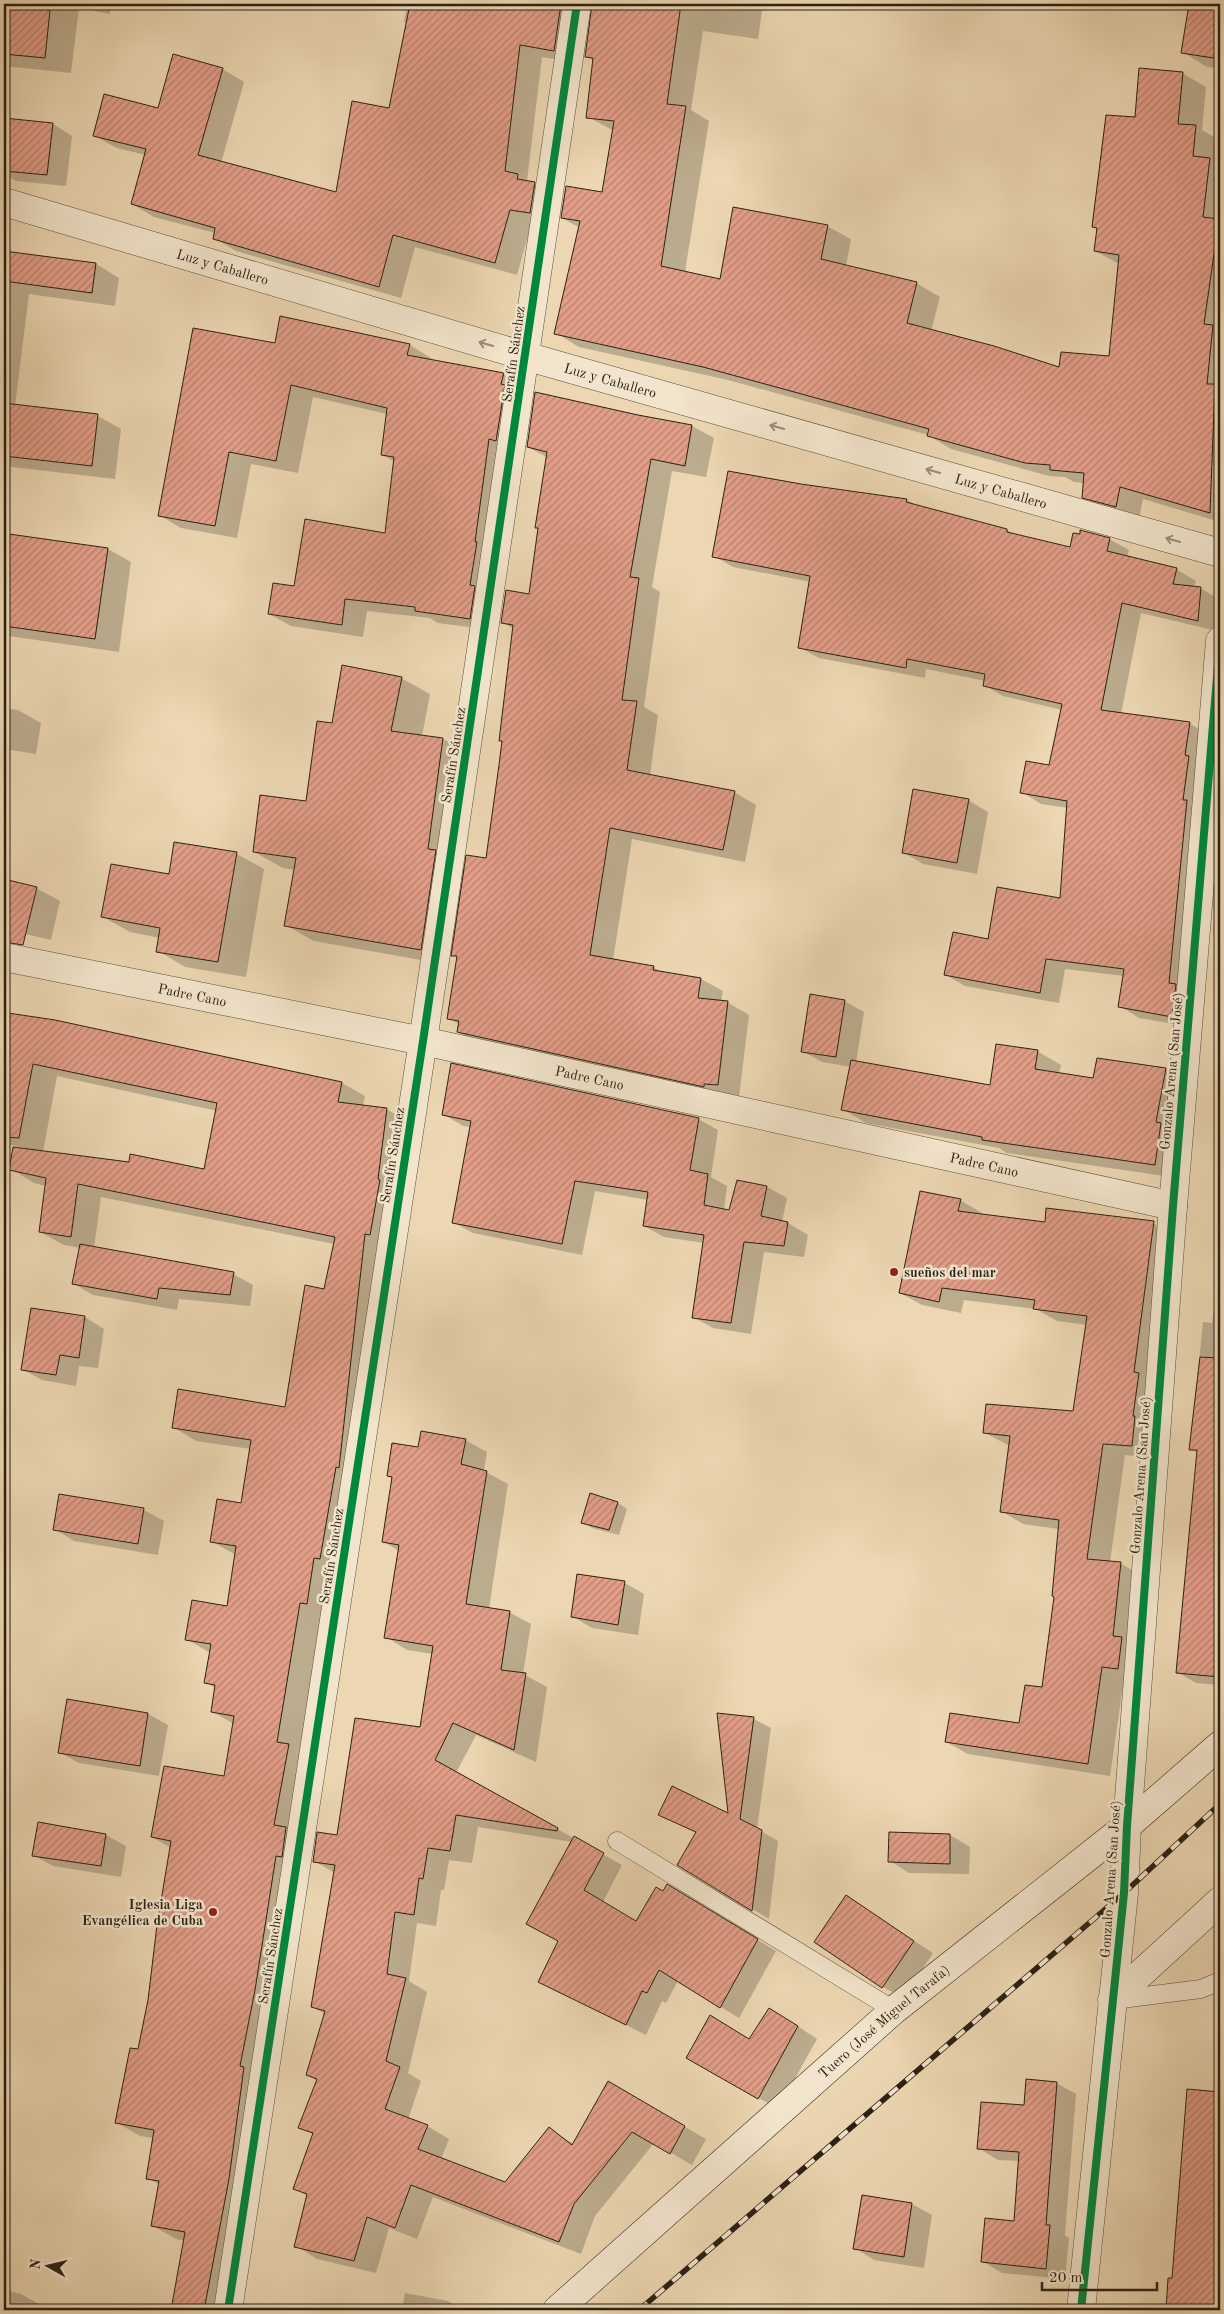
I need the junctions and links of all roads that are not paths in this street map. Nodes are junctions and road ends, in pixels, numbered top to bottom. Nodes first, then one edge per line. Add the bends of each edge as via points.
1 (577, 4) edge
2 (4, 202) edge
3 (525, 356) junction
4 (1220, 553) edge
5 (1220, 641) edge
6 (4, 956) edge
7 (423, 1042) junction
8 (1173, 1206) junction
9 (1220, 1745) edge
10 (1127, 1826) junction
11 (618, 1841) dead end
12 (1220, 1901) edge
13 (1220, 1981) edge
14 (1112, 2000) junction
15 (894, 2010) junction
16 (228, 2310) edge
17 (557, 2310) edge
18 (1081, 2310) edge

1 - 3 street, Serafín Sánchez
3 -> 2 street, Luz y Caballero
4 -> 3 street, Luz y Caballero
3 - 7 street, Serafín Sánchez
5 - 8 street, Gonzalo Arena (San José)
6 - 7 street, Padre Cano
7 - 8 street, Padre Cano
7 - 16 street, Serafín Sánchez
8 - 10 street, Gonzalo Arena (San José)
9 - 10 street, Tuero (José Miguel Tarafa)
10 - 14 street, Gonzalo Arena (San José) via 1124,1893
10 - 15 street, Tuero (José Miguel Tarafa)
11 - 15 lane
12 - 14 street
13 - 14 lane via 1201,1989
14 - 18 street, Gonzalo Arena (San José)
15 - 17 street, Tuero (José Miguel Tarafa)

